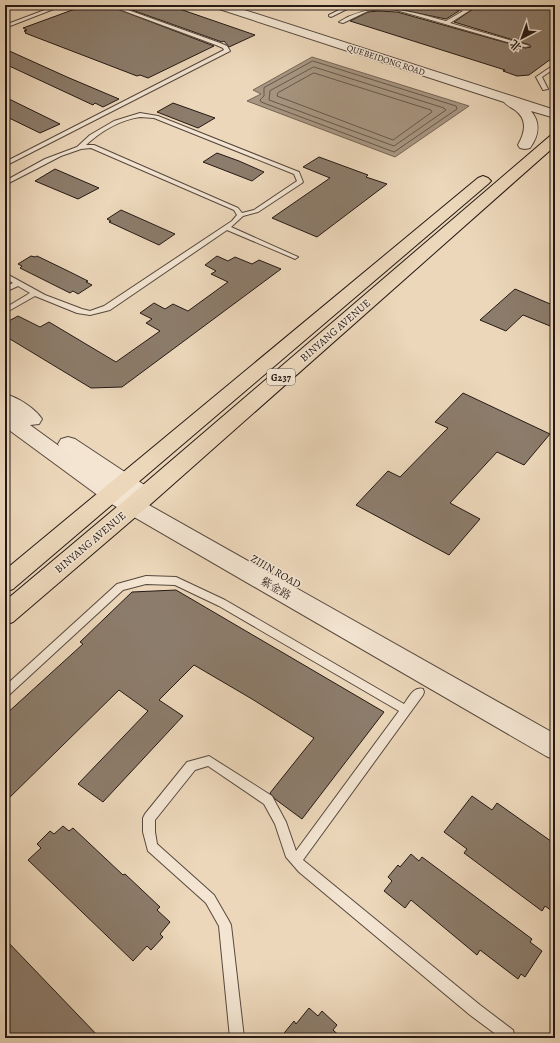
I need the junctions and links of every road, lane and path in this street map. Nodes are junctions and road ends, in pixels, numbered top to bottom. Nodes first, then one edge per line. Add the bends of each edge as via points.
1 (62, 5) edge
2 (110, 5) edge
3 (216, 5) edge
4 (229, 5) edge
5 (328, 5) edge
6 (353, 5) edge
7 (448, 5) edge
8 (476, 5) edge
9 (344, 10) junction
10 (467, 10) junction
11 (332, 16) dead end
12 (341, 22) dead end
13 (448, 22) dead end
14 (5, 27) edge
15 (527, 46) dead end
16 (555, 66) edge
17 (550, 93) edge
18 (500, 94) junction
19 (555, 108) edge
20 (555, 114) edge
21 (555, 121) edge
22 (555, 138) edge
23 (80, 147) junction
24 (540, 147) edge
25 (5, 164) edge
26 (5, 183) edge
27 (241, 215) junction
28 (226, 227) junction
29 (295, 257) dead end
30 (5, 275) edge
31 (17, 283) junction
32 (5, 290) edge
33 (35, 293) junction
34 (5, 311) edge
35 (5, 400) edge
36 (5, 417) edge
37 (117, 489) junction
38 (139, 501) junction
39 (5, 583) edge
40 (5, 615) edge
41 (5, 692) edge
42 (419, 692) dead end
43 (406, 710) junction
44 (555, 730) edge
45 (555, 748) edge
46 (296, 860) junction
47 (237, 1038) edge
48 (508, 1038) edge

1 - 14 lane
2 - 25 lane via 218,44 227,51
3 - 18 street, QUEBEIDONG ROAD
4 - 18 street, QUEBEIDONG ROAD
5 - 9 lane
6 - 9 lane
7 - 10 lane
8 - 10 lane
9 - 11 lane
10 - 13 lane
12 - 15 lane via 359,12 388,7
16 - 17 lane via 539,77
17 - 18 street
18 - 19 street, QUEBEIDONG ROAD
18 - 20 street, QUEBEIDONG ROAD
18 - 24 street via 530,118 533,128 531,137
21 - 24 highway, BINYANG AVENUE / G237
22 - 24 highway, BINYANG AVENUE / G237
23 - 26 lane
23 - 27 lane via 92,146 236,208
23 - 27 lane via 100,131 140,115 156,117 297,173 300,182 256,211
24 - 37 highway, BINYANG AVENUE / G237
24 - 38 highway, BINYANG AVENUE / G237
27 - 28 lane
28 - 29 lane
28 - 33 lane via 99,312 80,311
30 - 31 lane
31 - 32 lane
31 - 33 lane
33 - 34 lane
35 - 37 street
36 - 37 street, 紫金路
37 - 38 street, 紫金路
37 - 39 highway, BINYANG AVENUE / G237
38 - 40 highway, BINYANG AVENUE / G237
38 - 44 street, ZIJIN ROAD
38 - 45 street, 紫金路
41 - 43 lane via 120,587 146,580 176,580 222,603
42 - 43 lane
43 - 46 lane
46 - 47 lane via 290,853 280,822 268,800 209,761 191,766 149,818 152,847 210,899 225,925
46 - 48 lane via 462,1000 508,1035

